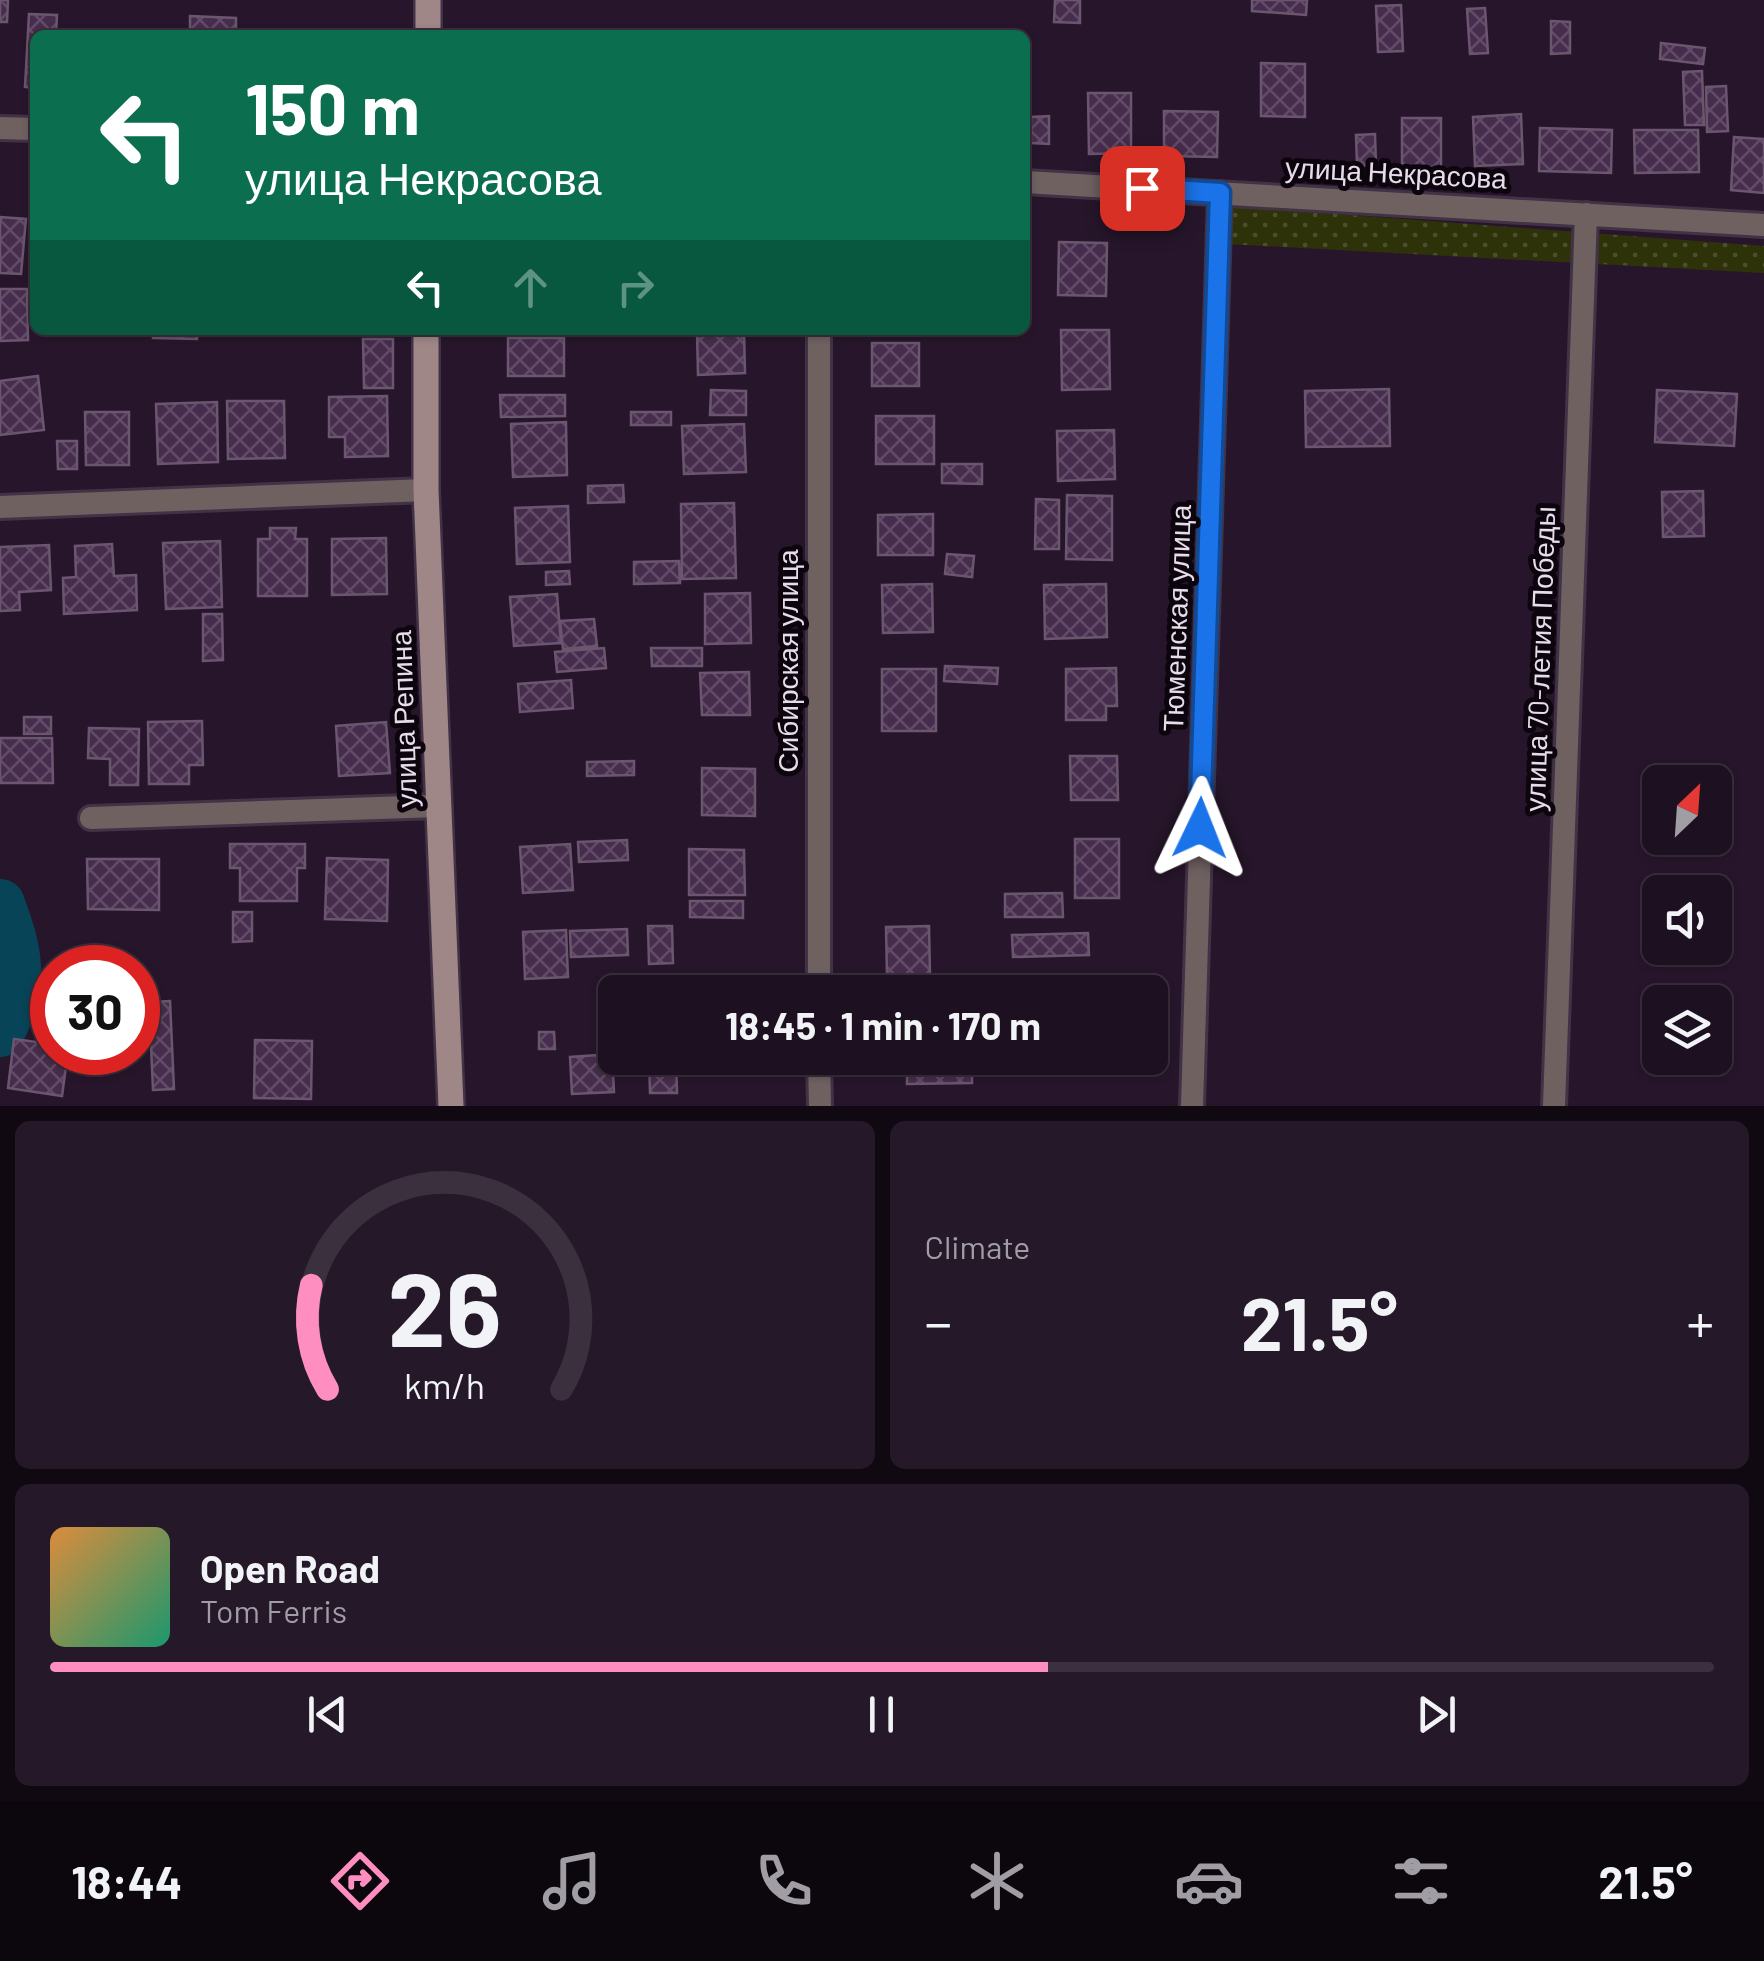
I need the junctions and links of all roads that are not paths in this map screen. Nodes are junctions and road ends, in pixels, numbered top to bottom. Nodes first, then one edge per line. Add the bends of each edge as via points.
1 (428, 0) edge
2 (428, 30) edge
3 (0, 128) edge
4 (30, 130) edge
5 (1030, 182) edge
6 (1220, 193) junction
7 (1586, 214) junction
8 (1764, 225) edge
9 (426, 335) edge
10 (819, 335) edge
11 (426, 490) junction
12 (0, 507) edge
13 (436, 806) junction
14 (91, 818) dead end
15 (819, 975) edge
16 (820, 1075) edge
17 (451, 1106) edge
18 (820, 1106) edge
19 (1192, 1106) edge
20 (1554, 1106) edge

1 - 2 street
3 - 4 street
5 - 6 street, улица Некрасова
6 - 7 street, улица Некрасова
6 - 19 street, Тюменская улица
7 - 8 street, улица Некрасова
7 - 20 street, улица 70-летия Победы
9 - 11 street, улица Репина
10 - 15 street, Сибирская улица
11 - 12 street
11 - 13 street, улица Репина
13 - 14 street
13 - 17 street, улица Репина
16 - 18 street

